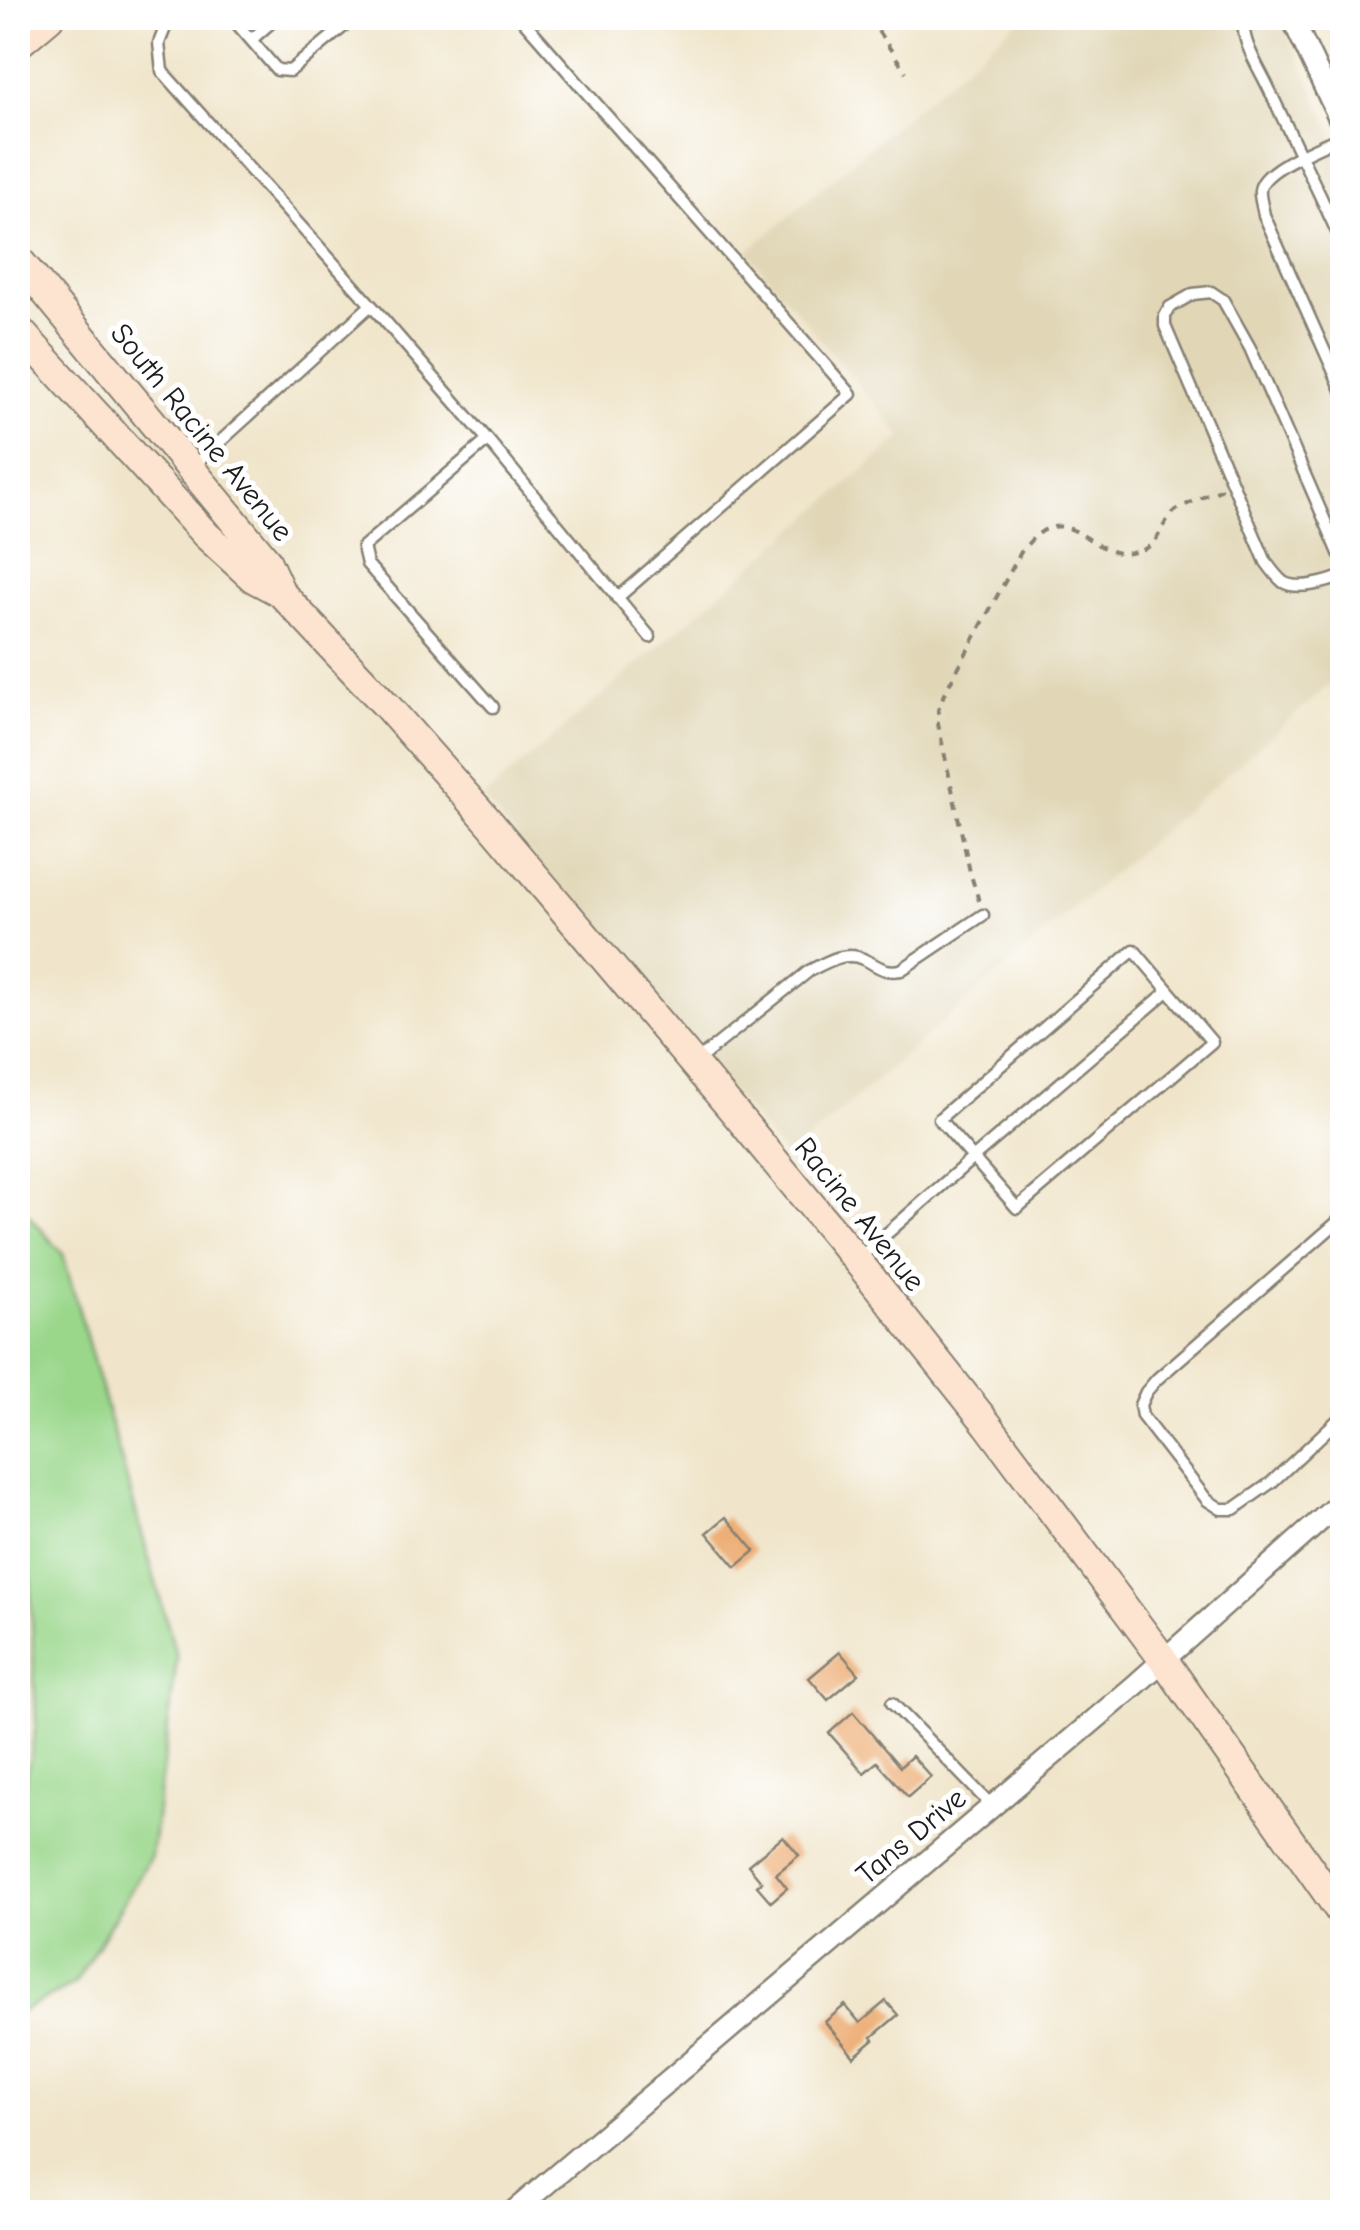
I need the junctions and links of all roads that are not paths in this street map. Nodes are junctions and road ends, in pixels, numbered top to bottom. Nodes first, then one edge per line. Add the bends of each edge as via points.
1 (49, 18) edge
2 (169, 18) edge
3 (232, 18) edge
4 (276, 18) edge
5 (354, 18) edge
6 (521, 18) edge
7 (1244, 18) edge
8 (1292, 18) edge
9 (251, 40) junction
10 (18, 44) edge
11 (1342, 124) edge
12 (1342, 136) edge
13 (1299, 156) junction
14 (1342, 243) edge
15 (18, 259) edge
16 (371, 306) junction
17 (18, 330) edge
18 (1342, 390) edge
19 (488, 440) junction
20 (191, 468) junction
21 (1342, 560) edge
22 (1342, 576) edge
23 (281, 593) junction
24 (618, 598) junction
25 (650, 638) dead end
26 (493, 707) dead end
27 (983, 915) road end
28 (1168, 992) junction
29 (694, 1064) junction
30 (974, 1156) junction
31 (1342, 1218) edge
32 (857, 1260) junction
33 (1342, 1416) edge
34 (1342, 1501) edge
35 (1163, 1659) junction
36 (892, 1703) dead end
37 (993, 1806) junction
38 (1342, 1914) edge
39 (513, 2212) edge

1 - 10 main road
2 - 16 lane via 159,43 162,71
3 - 9 lane
4 - 9 lane
5 - 9 lane via 290,71 277,70
6 - 24 lane via 850,394
7 - 13 lane via 1249,46
8 - 11 street
12 - 13 lane
13 - 14 lane
13 - 18 lane via 1263,181 1261,201
15 - 20 main road, South Racine Avenue
16 - 19 lane
16 - 20 lane
17 - 23 main road, South Racine Avenue via 206,534 253,578
19 - 24 lane
19 - 26 lane via 363,548 367,564
20 - 23 main road, South Racine Avenue via 266,560
21 - 22 lane via 1223,300 1211,292 1193,294 1170,307 1165,326 1266,562 1290,586
23 - 29 main road, Racine Avenue via 492,824
24 - 25 lane
27 - 29 lane via 901,970 879,970 860,957 830,960
28 - 30 lane
28 - 30 lane via 1134,950 940,1119
28 - 30 lane via 1212,1042 1017,1208
29 - 32 main road, Racine Avenue
30 - 32 lane
31 - 33 lane via 1158,1379 1140,1405 1156,1436 1208,1500 1234,1509
32 - 35 main road, Racine Avenue
34 - 35 street, Tans Drive
35 - 37 street, Tans Drive
35 - 38 main road, Racine Avenue
36 - 37 lane
37 - 39 street, Tans Drive

